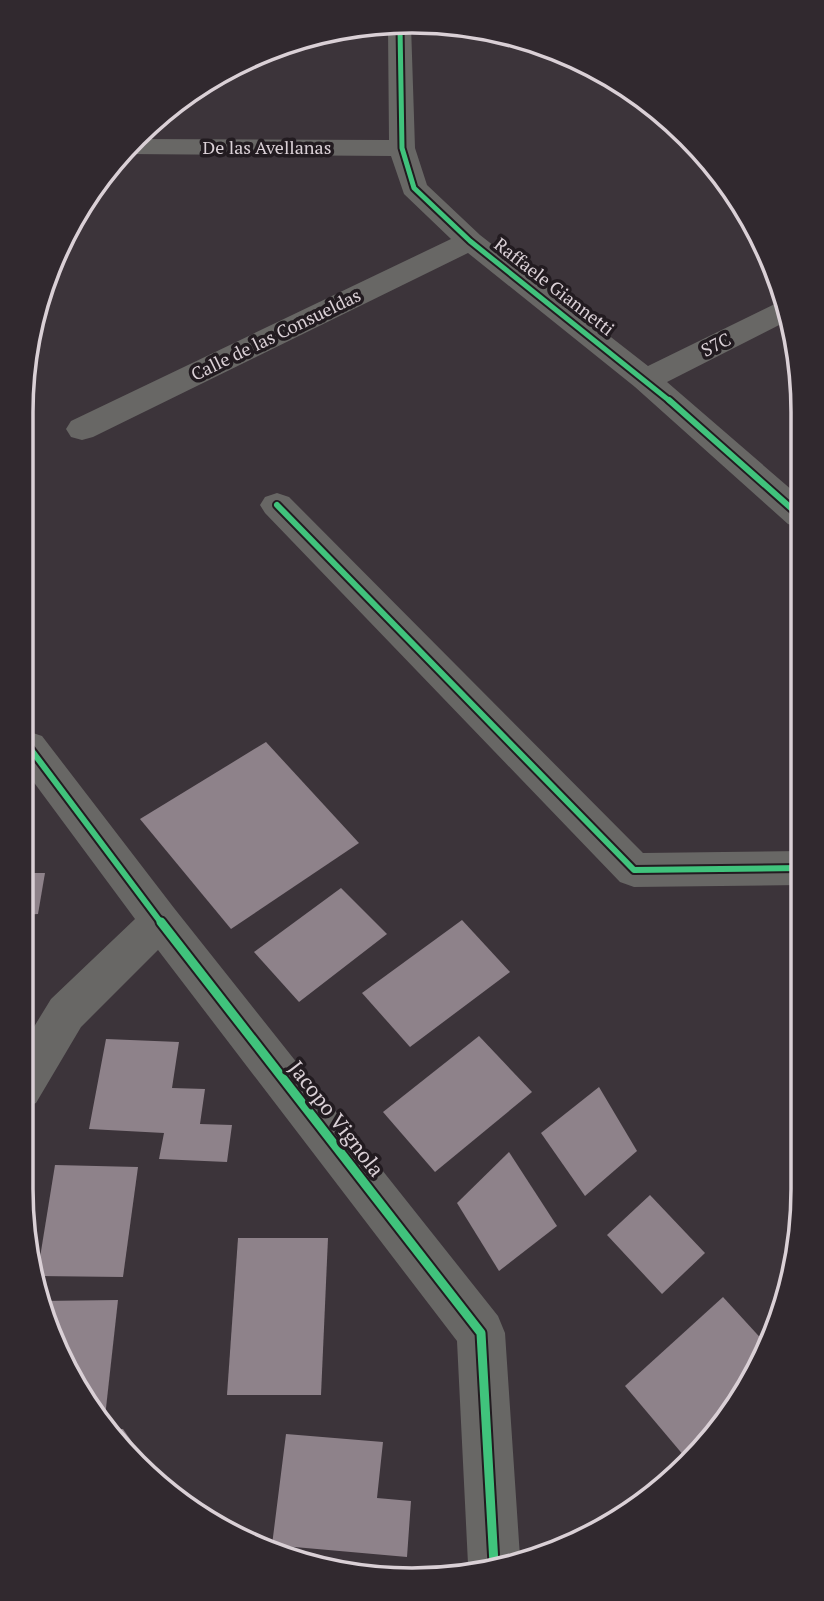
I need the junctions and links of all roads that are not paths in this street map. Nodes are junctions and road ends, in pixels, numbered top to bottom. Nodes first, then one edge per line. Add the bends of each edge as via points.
1 (400, 33) edge
2 (140, 148) edge
3 (402, 148) junction
4 (470, 241) junction
5 (778, 313) edge
6 (646, 380) junction
7 (82, 429) dead end
8 (276, 505) dead end
9 (791, 508) edge
10 (33, 752) edge
11 (791, 868) edge
12 (160, 921) junction
13 (33, 1068) edge
14 (494, 1558) edge

1 - 3 street, Raffaele Giannetti
2 - 3 street, De las Avellanas
3 - 4 street, Raffaele Giannetti via 414,188
4 - 6 street, Raffaele Giannetti
4 - 7 street, Calle de las Consueldas
5 - 6 street, S7C
6 - 9 street, Raffaele Giannetti
8 - 11 street via 634,870
10 - 12 street, Jacopo Vignola
12 - 13 street via 66,1013
12 - 14 street, Jacopo Vignola via 481,1333

